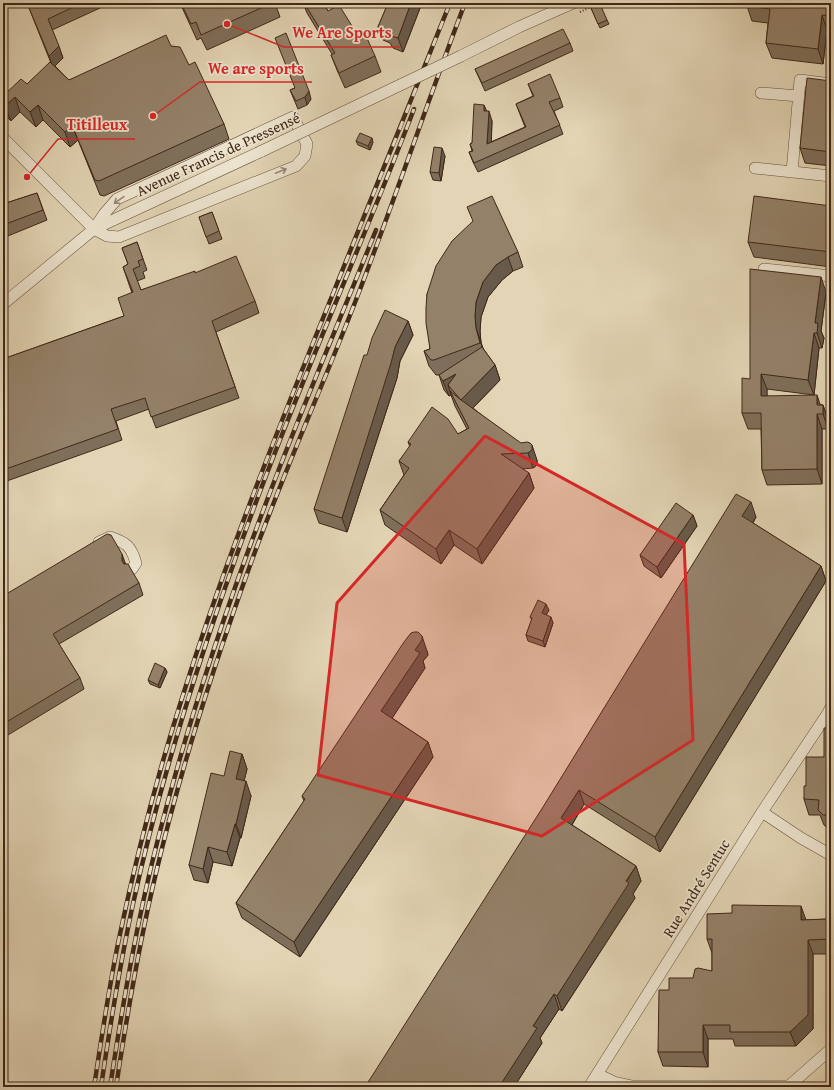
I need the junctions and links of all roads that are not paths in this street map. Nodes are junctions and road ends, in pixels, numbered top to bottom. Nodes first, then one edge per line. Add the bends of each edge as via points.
1 (573, 3) edge
2 (831, 84) edge
3 (761, 93) dead end
4 (799, 96) junction
5 (3, 138) edge
6 (755, 168) dead end
7 (792, 172) junction
8 (831, 176) edge
9 (94, 229) junction
10 (764, 269) edge
11 (831, 276) edge
12 (3, 304) edge
13 (92, 545) edge
14 (132, 569) edge
15 (831, 706) edge
16 (762, 812) junction
17 (831, 855) edge
18 (831, 1049) edge
19 (597, 1074) junction
20 (794, 1085) edge
21 (589, 1087) edge
22 (648, 1087) edge
23 (742, 1087) edge

1 - 9 street, Avenue Francis de Pressensé, bridge
2 - 4 street via 800,80
3 - 4 street
4 - 7 street
5 - 9 street
6 - 7 street
7 - 8 street
9 -> 9 street via 107,236 119,237 296,166 305,156 307,144 293,117 117,199
9 - 12 street, Avenue Francis de Pressensé
10 - 11 street
13 - 14 street via 110,537 125,542 136,562
15 - 16 street, Rue André Sentuc
16 - 17 street
16 - 19 street, Rue André Sentuc
18 - 20 street
19 - 21 street, Rue André Sentuc
19 - 22 street via 614,1082
20 - 23 street
22 - 23 street

